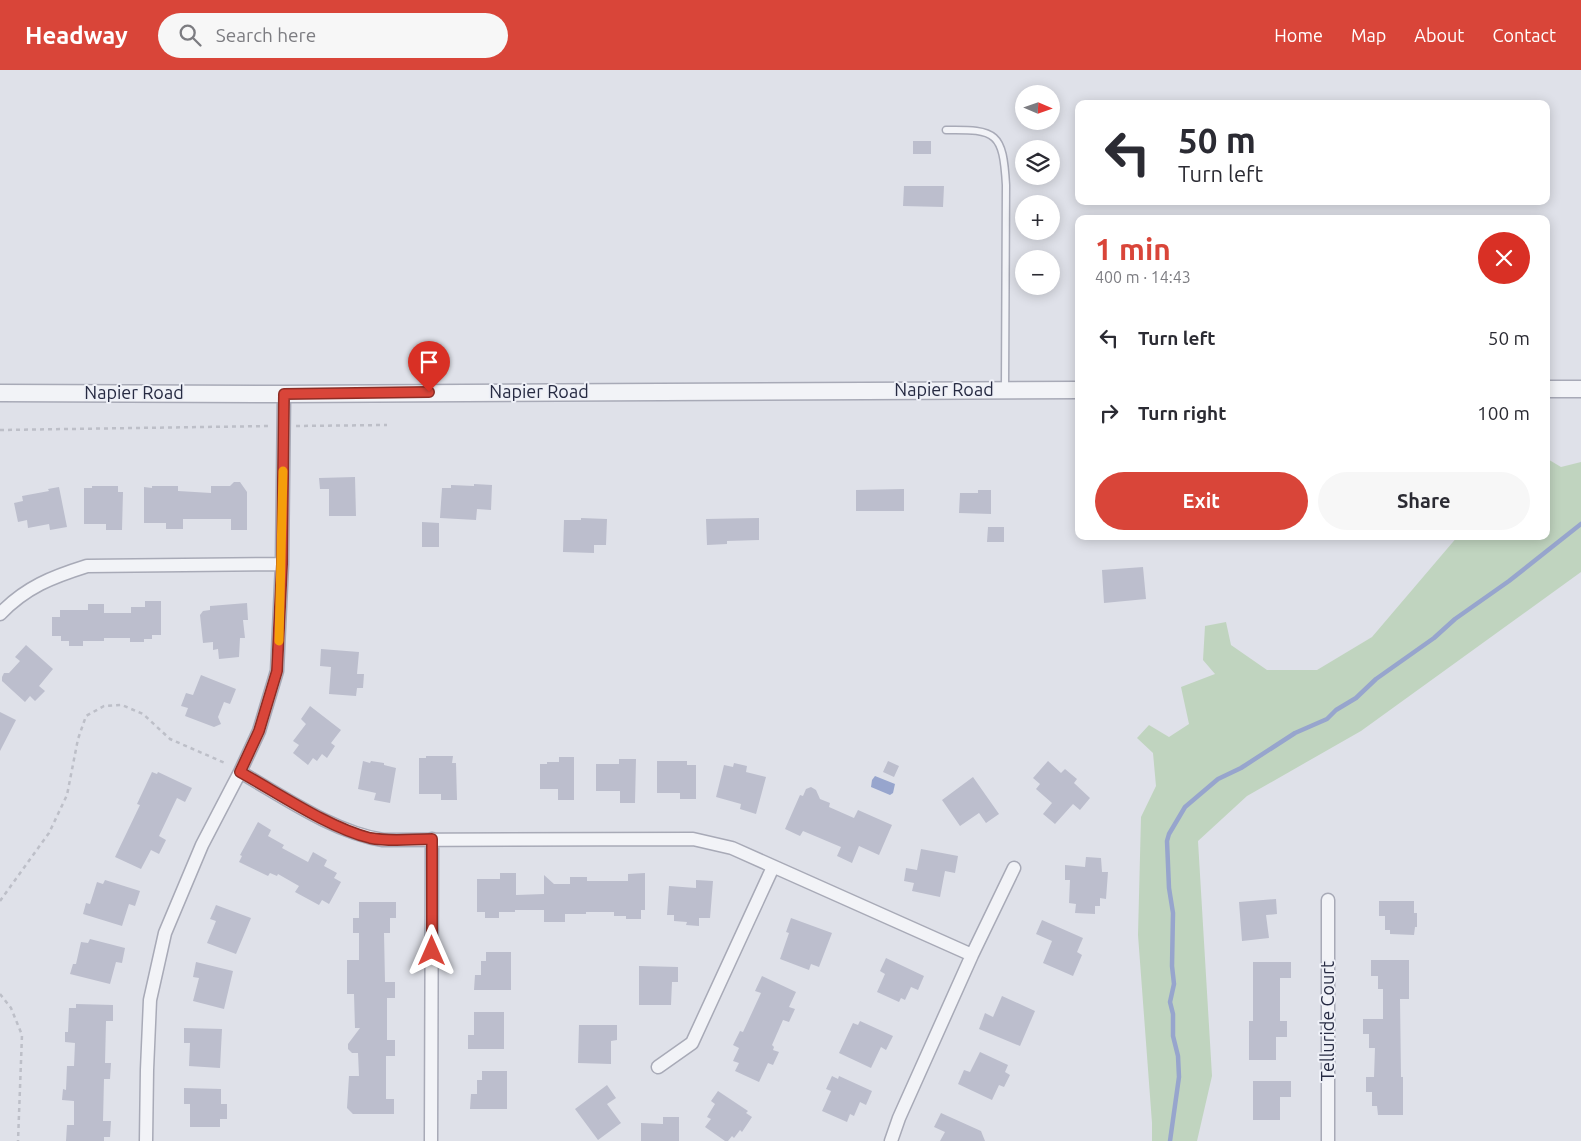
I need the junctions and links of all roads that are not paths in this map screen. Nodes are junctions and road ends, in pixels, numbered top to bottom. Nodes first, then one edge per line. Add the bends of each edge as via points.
1 (946, 130) dead end
2 (1550, 389) edge
3 (1581, 389) edge
4 (1005, 390) junction
5 (1075, 390) edge
6 (0, 393) edge
7 (284, 394) junction
8 (282, 564) junction
9 (0, 614) edge
10 (240, 772) junction
11 (432, 839) junction
12 (773, 867) junction
13 (1014, 868) dead end
14 (1328, 900) dead end
15 (972, 954) junction
16 (658, 1067) dead end
17 (146, 1141) edge
18 (431, 1141) edge
19 (891, 1141) edge
20 (1328, 1141) edge

1 - 4 lane via 974,130 995,137 1005,164
2 - 3 street
4 - 5 street, Napier Road
4 - 7 street, Napier Road
6 - 7 street, Napier Road
7 - 8 street
8 - 9 street via 87,566 40,583 24,592
8 - 10 street via 277,671 259,731
10 - 11 street via 318,816 359,834 383,840
10 - 17 street via 202,845 165,933 150,1000
11 - 12 street via 693,839 732,848
11 - 18 street
12 - 15 street
12 - 16 street via 692,1043
13 - 15 street
14 - 20 street, Telluride Court
15 - 19 street

